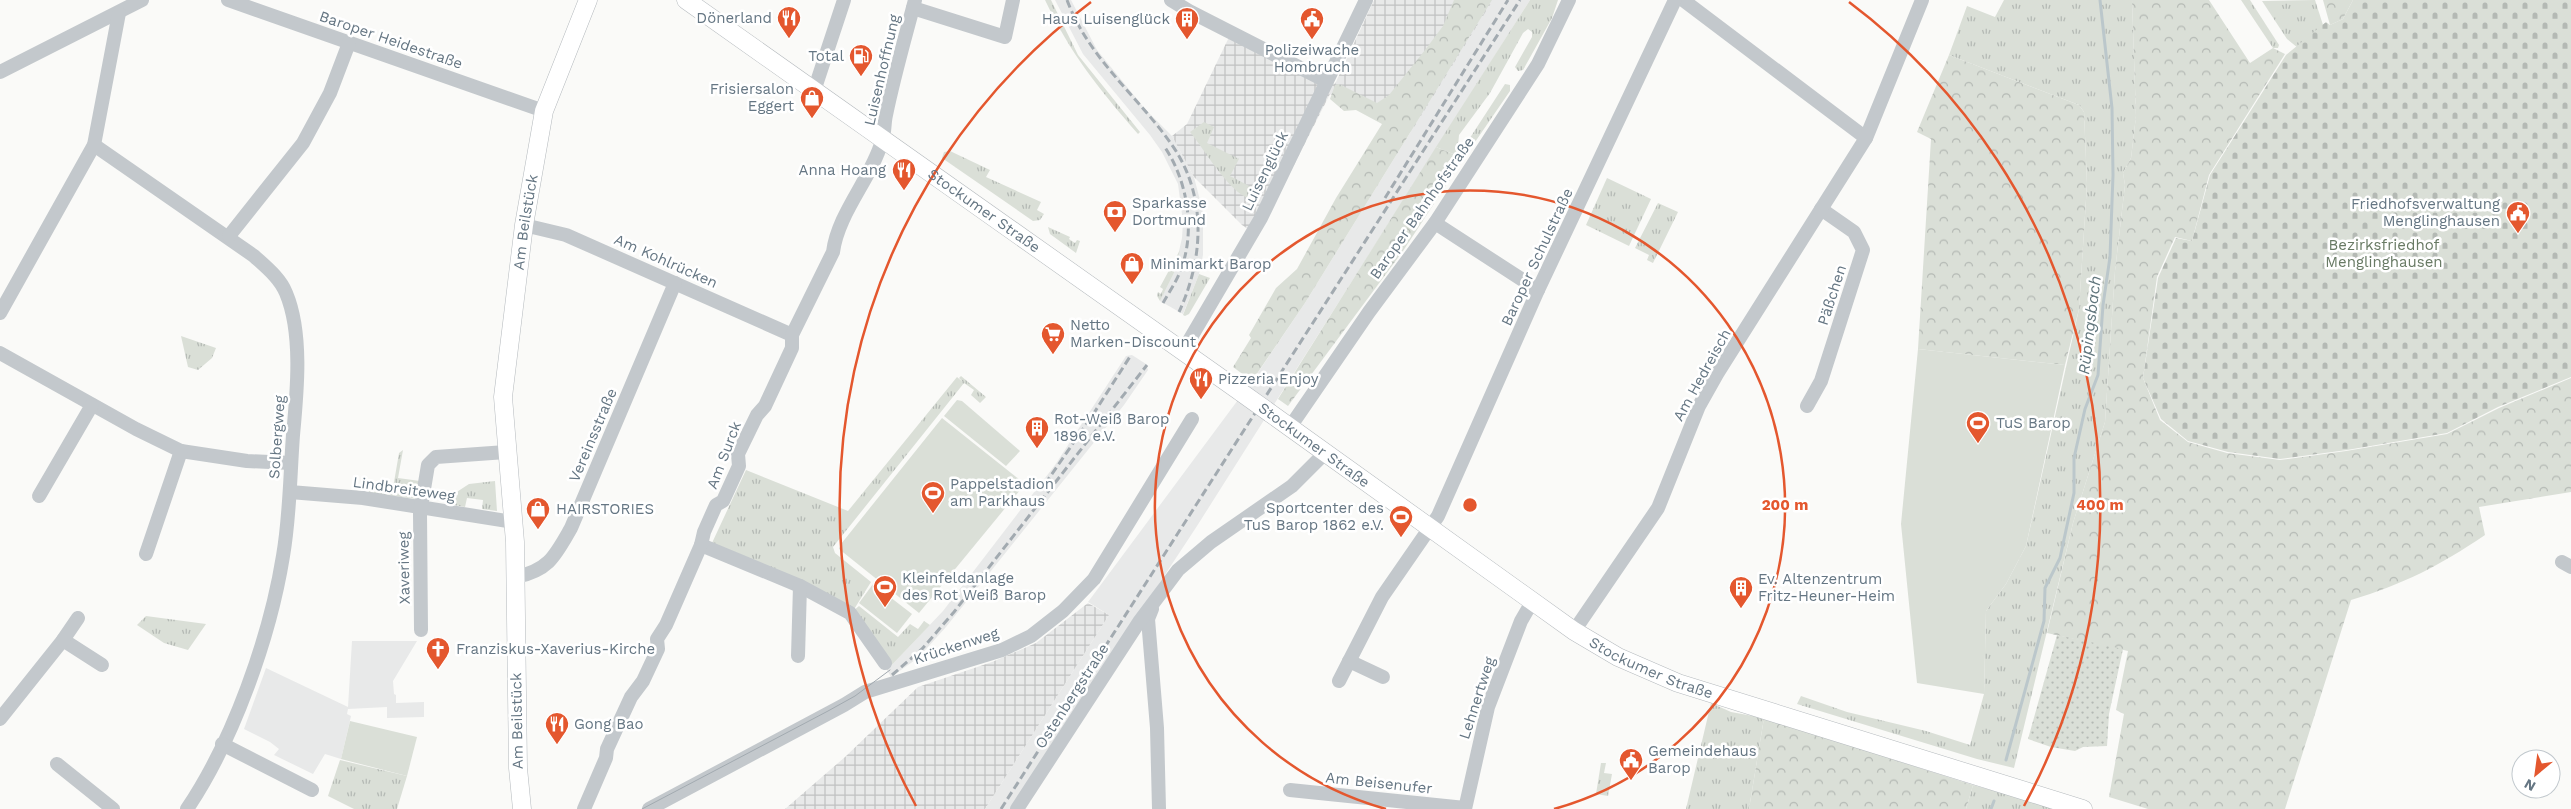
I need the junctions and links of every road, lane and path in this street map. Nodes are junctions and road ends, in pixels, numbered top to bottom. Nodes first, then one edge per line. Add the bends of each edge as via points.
1 (142, 0) edge
2 (228, 0) edge
3 (588, 0) edge
4 (686, 0) edge
5 (844, 0) edge
6 (1014, 0) edge
7 (1171, 0) edge
8 (1366, 0) edge
9 (1569, 0) edge
10 (1675, 0) edge
11 (1683, 0) edge
12 (1922, 0) edge
13 (914, 4) edge
14 (119, 13) junction
15 (349, 43) junction
16 (0, 72) edge
17 (1326, 81) junction
18 (814, 91) junction
19 (544, 111) junction
20 (1866, 138) junction
21 (883, 139) junction
22 (94, 145) junction
23 (1821, 209) junction
24 (1435, 223) junction
25 (524, 225) junction
26 (229, 236) junction
27 (675, 283) junction
28 (1538, 290) junction
29 (0, 313) edge
30 (792, 335) junction
31 (1184, 351) junction
32 (0, 353) edge
33 (92, 405) junction
34 (1807, 406) dead end
35 (1192, 419) dead end
36 (1290, 427) junction
37 (181, 451) junction
38 (506, 452) junction
39 (1325, 453) junction
40 (291, 463) junction
41 (290, 492) junction
42 (39, 496) dead end
43 (421, 506) junction
44 (513, 522) junction
45 (1431, 528) junction
46 (701, 545) junction
47 (146, 554) dead end
48 (516, 577) junction
49 (800, 586) junction
50 (1155, 601) junction
51 (1532, 602) junction
52 (78, 618) dead end
53 (421, 630) dead end
54 (1574, 631) junction
55 (63, 640) junction
56 (798, 656) dead end
57 (1349, 661) junction
58 (885, 663) dead end
59 (102, 665) dead end
60 (1383, 677) dead end
61 (1338, 681) dead end
62 (0, 719) edge
63 (222, 744) junction
64 (57, 764) dead end
65 (312, 790) dead end
66 (1290, 790) dead end
67 (1465, 808) edge
68 (113, 809) edge
69 (187, 809) edge
70 (522, 809) edge
71 (584, 809) edge
72 (649, 809) edge
73 (1017, 809) edge
74 (1159, 809) edge
75 (2083, 809) edge

1 - 14 street
2 - 15 street, Baroper Heidestraße
3 - 19 main road, Am Beilstück
4 - 18 main road, Stockumer Straße
5 - 18 street
6 - 13 street, Luisenhoffnung via 1005,37
7 - 17 street
8 - 17 street, Luisenglück
9 - 24 street, Baroper Bahnhofstraße via 1538,64
10 - 28 street, Baroper Schulstraße
11 - 20 street
12 - 20 street, Am Hedreisch
13 - 21 street, Luisenhoffnung via 885,116
14 - 16 street
14 - 22 street
15 - 19 street, Baroper Heidestraße
15 - 26 street via 330,94 303,143
17 - 31 street, Luisenglück via 1246,247
18 - 21 main road, Stockumer Straße
19 - 25 main road, Am Beilstück
20 - 23 street, Am Hedreisch
21 - 30 street, Am Surck via 834,241 833,252 822,277 815,284
21 - 31 main road, Stockumer Straße
22 - 26 street, Solbergweg
22 - 29 street
23 - 34 street, Päßchen via 1854,232 1863,250 1821,381
23 - 54 street, Am Hedreisch via 1699,406 1658,508
24 - 28 street
24 - 36 street, Baroper Bahnhofstraße via 1368,312
25 - 27 street, Am Kohlrücken via 566,235
25 - 38 main road, Am Beilstück via 503,398
26 - 40 street, Solbergweg via 275,275 291,308 296,395
27 - 30 street, Am Kohlrücken
27 - 48 street, Vereinsstraße via 571,528 554,559 534,573
28 - 45 street, Baroper Schulstraße
30 - 46 street, Am Surck via 792,348 738,454 739,466 723,501 716,505
31 - 36 main road, Stockumer Straße, bridge
32 - 33 street
33 - 37 street
33 - 42 street
35 - 72 street, Krückenweg via 1094,578 1063,611 1031,636 1002,650 865,692
36 - 39 main road, Stockumer Straße
37 - 40 street via 247,461
37 - 47 street
38 - 43 street via 436,457 428,465
38 - 44 main road, Am Beilstück
39 - 45 main road, Stockumer Straße
39 - 50 street, Ostenbergstraße via 1292,486 1211,542 1178,570
40 - 41 street, Solbergweg
41 - 43 street, Lindbreiteweg
41 - 63 street, Solbergweg via 284,556 261,651
43 - 44 street, Lindbreiteweg
43 - 53 street, Xaveriweg
44 - 48 main road, Am Beilstück
45 - 51 main road, Stockumer Straße
45 - 57 street, Baroper Schulstraße via 1382,597
46 - 49 street
46 - 71 street, Am Surck via 666,625 657,638 658,650 643,682 631,697
48 - 70 main road, Am Beilstück via 518,768
49 - 56 street
49 - 58 street via 850,614
50 - 73 street, Ostenbergstraße
50 - 74 street, Ostenbergstraße via 1148,619 1157,728
51 - 54 main road, Stockumer Straße
51 - 67 street, Lehnertweg via 1521,621 1488,707
52 - 55 street
54 - 75 main road, Stockumer Straße via 1623,660 1693,689
55 - 59 street
55 - 62 street
57 - 60 street
57 - 61 street, Baroper Schulstraße
63 - 65 street
63 - 69 street, Solbergweg
64 - 68 street
66 - 67 street, Am Beisenufer

